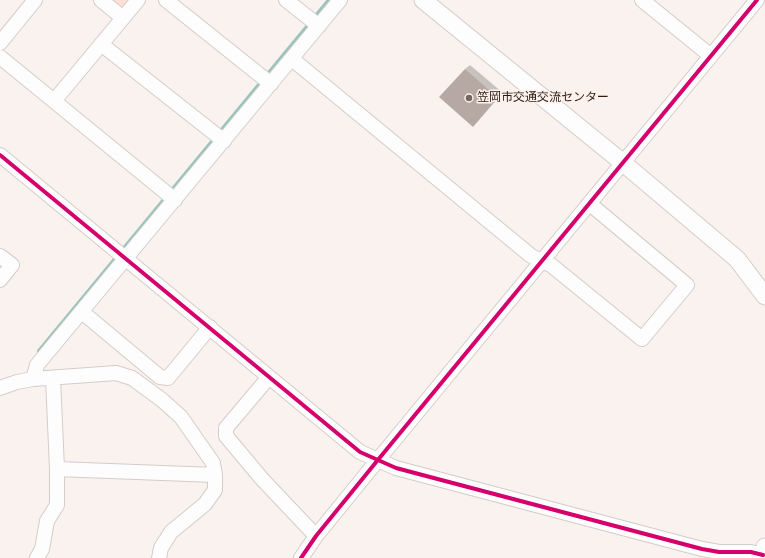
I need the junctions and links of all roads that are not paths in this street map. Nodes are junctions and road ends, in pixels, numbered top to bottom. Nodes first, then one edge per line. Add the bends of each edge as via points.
1 (35, 0) edge
2 (101, 0) edge
3 (138, 0) edge
4 (166, 0) edge
5 (286, 0) edge
6 (340, 0) edge
7 (423, 0) edge
8 (642, 0) edge
9 (757, 0) edge
10 (123, 18) junction
11 (319, 26) junction
12 (0, 43) edge
13 (101, 44) junction
14 (711, 56) junction
15 (0, 57) edge
16 (292, 59) junction
17 (271, 84) junction
18 (54, 101) junction
19 (224, 142) junction
20 (0, 155) edge
21 (622, 162) junction
22 (175, 200) junction
23 (590, 204) junction
24 (0, 256) edge
25 (126, 259) junction
26 (540, 261) junction
27 (0, 280) edge
28 (765, 296) edge
29 (82, 312) junction
30 (210, 328) junction
31 (269, 377) junction
32 (53, 378) junction
33 (33, 379) junction
34 (0, 388) edge
35 (376, 460) junction
36 (57, 469) junction
37 (215, 475) junction
38 (316, 536) junction
39 (763, 553) edge
40 (37, 558) edge
41 (159, 558) edge
42 (301, 558) edge

1 - 12 street
2 - 10 street
3 - 10 street
4 - 17 street
5 - 11 street
6 - 11 street
7 - 21 street
8 - 14 street
9 - 14 street
10 - 13 street
11 - 16 street
13 - 18 street
13 - 19 street
14 - 21 street
15 - 18 street
16 - 17 street
16 - 26 street
17 - 19 street
18 - 22 street
19 - 22 street
20 - 25 street
21 - 23 street
21 - 28 street via 737,259
22 - 25 street
23 - 26 street
23 - 26 street via 688,285 642,339 551,265
24 - 27 street via 12,265
25 - 29 street
25 - 30 street
26 - 35 street
29 - 30 street via 160,377 168,378
29 - 33 street via 37,365
30 - 31 street
31 - 35 street via 360,452
31 - 38 street via 226,428 226,436 262,479
32 - 33 street
32 - 36 street
32 - 37 street via 116,374 132,378 182,417 213,463
33 - 34 street
35 - 38 street
35 - 39 street via 396,468 702,549
36 - 37 street
36 - 40 street via 57,505 47,521 42,549
37 - 41 street via 215,490 205,504 172,532 160,548
38 - 42 street

